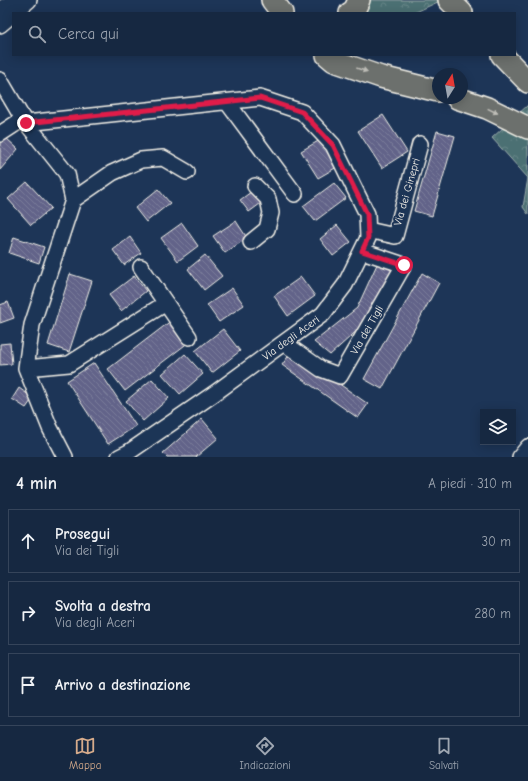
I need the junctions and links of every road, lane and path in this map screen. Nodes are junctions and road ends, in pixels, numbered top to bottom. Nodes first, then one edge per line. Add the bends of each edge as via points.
1 (16, 0) edge
2 (29, 0) edge
3 (359, 0) edge
4 (449, 0) edge
5 (13, 12) edge
6 (352, 12) edge
7 (461, 12) edge
8 (6, 17) edge
9 (328, 56) edge
10 (503, 56) edge
11 (528, 82) edge
12 (1, 85) edge
13 (432, 90) edge
14 (227, 102) junction
15 (468, 102) edge
16 (24, 121) junction
17 (528, 128) edge
18 (0, 134) edge
19 (420, 144) dead end
20 (187, 172) dead end
21 (255, 186) dead end
22 (295, 194) dead end
23 (73, 200) junction
24 (368, 230) junction
25 (251, 242) dead end
26 (362, 251) junction
27 (140, 267) dead end
28 (166, 303) junction
29 (189, 337) dead end
30 (284, 343) junction
31 (26, 368) junction
32 (528, 447) edge
33 (65, 457) edge
34 (119, 457) edge
35 (520, 457) edge

1 - 8 street
2 - 5 street
3 - 6 highway
4 - 7 highway
9 -> 13 highway via 334,61 382,77
10 - 11 highway
12 - 16 street
14 - 16 street, Via degli Aceri
14 - 22 street
14 - 24 street, Via degli Aceri via 260,98 302,112 333,145 367,214
15 -> 17 highway via 488,108
16 - 18 street
16 - 23 street via 67,174
19 - 24 street, Via dei Ginepri via 395,236
20 - 23 street via 163,158 141,160 112,173
21 - 25 street via 268,199 271,212 267,229
23 - 31 street via 32,324
24 - 26 street, Via degli Aceri via 368,238
26 - 30 street, Via degli Aceri via 345,285 323,314
26 - 30 street, Via dei Tigli via 404,265 340,376 321,369
27 - 28 street
28 - 29 street
28 - 31 street via 69,364
30 - 34 street, Via degli Aceri
31 - 33 street via 50,428
32 - 35 street

